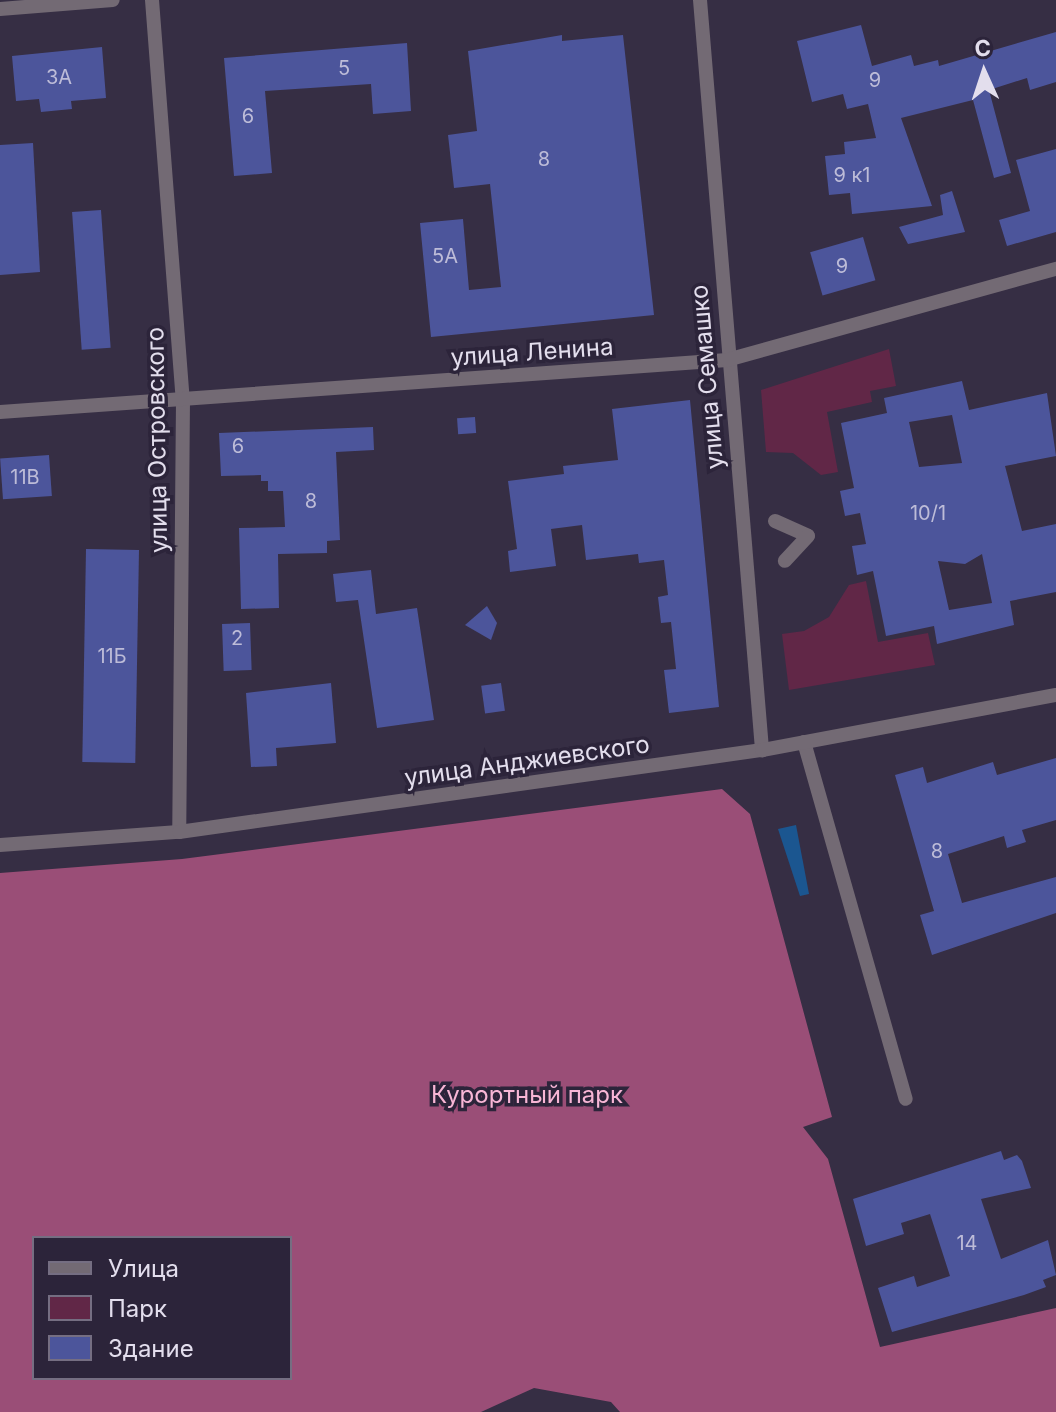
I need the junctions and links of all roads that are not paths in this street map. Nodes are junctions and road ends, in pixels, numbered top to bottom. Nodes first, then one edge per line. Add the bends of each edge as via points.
1 (113, 0) edge
2 (152, 0) edge
3 (700, 0) edge
4 (0, 9) edge
5 (1056, 269) edge
6 (727, 360) junction
7 (183, 400) junction
8 (0, 412) edge
9 (775, 521) dead end
10 (785, 561) dead end
11 (1056, 695) edge
12 (804, 742) junction
13 (762, 750) junction
14 (179, 832) junction
15 (0, 845) edge
16 (906, 1099) dead end

1 - 4 street
2 - 7 street, улица Островского
3 - 6 street, улица Семашко
5 - 6 street, улица Ленина
6 - 7 street, улица Ленина
6 - 13 street, улица Семашко
7 - 8 street, улица Ленина
7 - 14 street, улица Островского
9 - 10 street via 808,536
11 - 12 street, улица Анджиевского
12 - 13 street, улица Анджиевского
12 - 16 street
13 - 14 street, улица Анджиевского
14 - 15 street, улица Анджиевского

